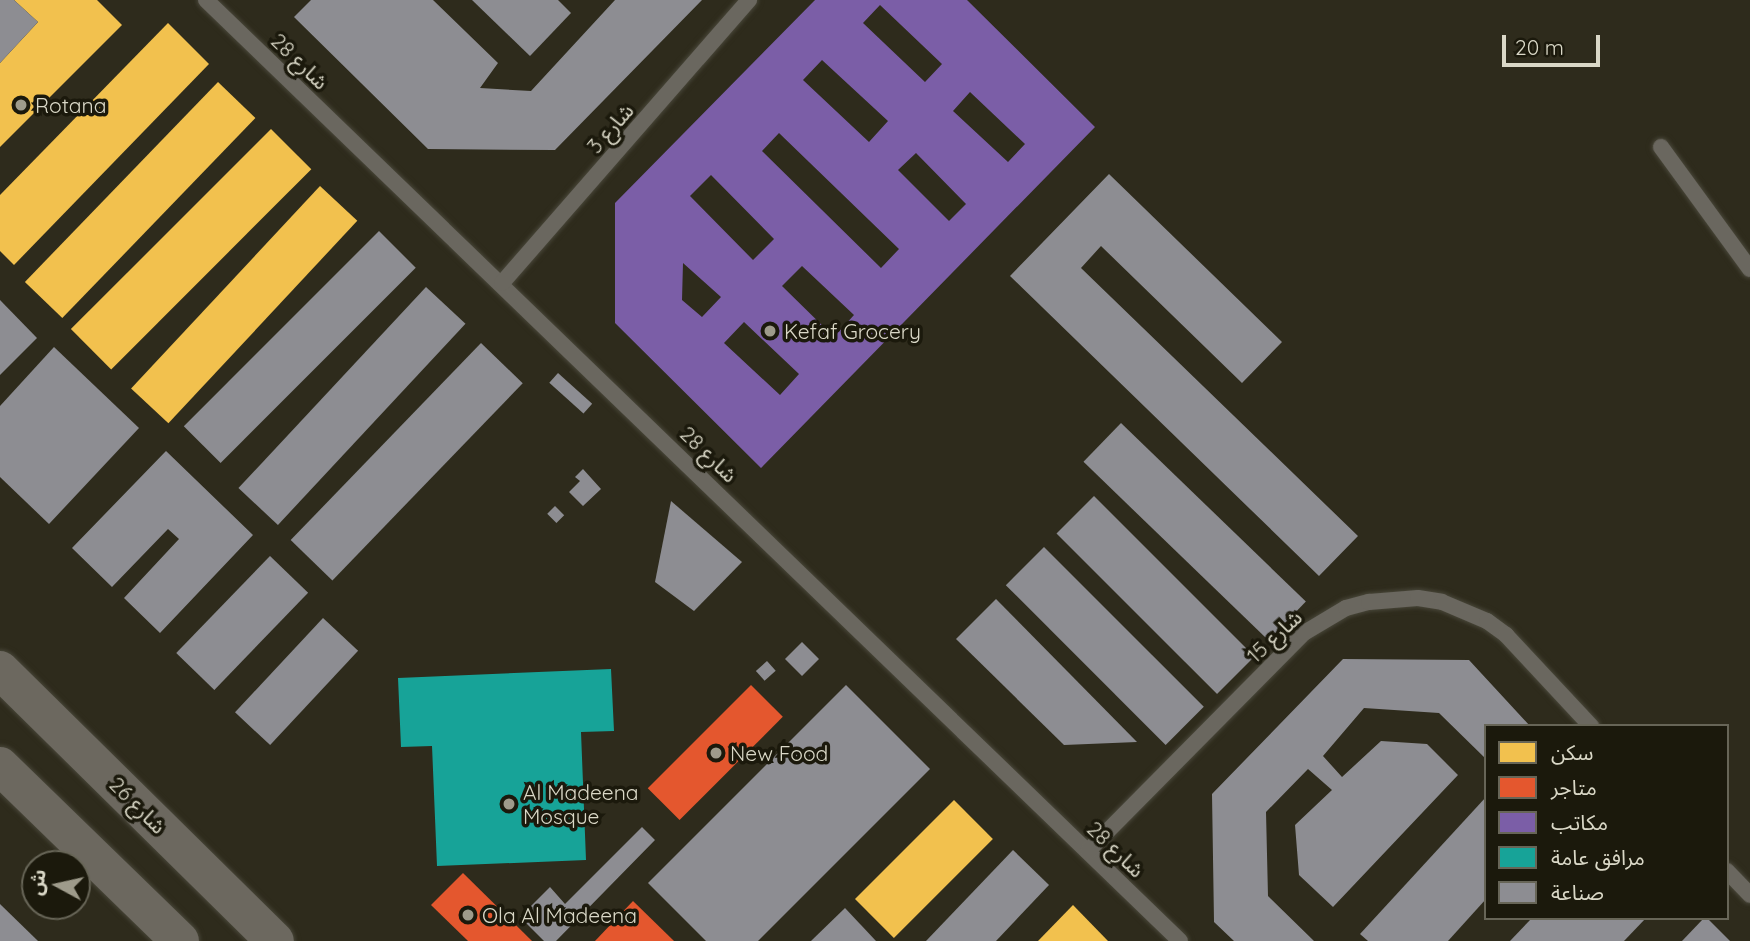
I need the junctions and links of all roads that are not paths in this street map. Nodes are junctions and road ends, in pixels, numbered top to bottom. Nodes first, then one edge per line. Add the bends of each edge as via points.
1 (206, 0) edge
2 (749, 0) edge
3 (1661, 148) dead end
4 (1750, 268) edge
5 (502, 284) junction
6 (0, 670) edge
7 (1589, 724) edge
8 (0, 766) edge
9 (1088, 850) junction
10 (1729, 873) edge
11 (1750, 895) edge
12 (180, 941) edge
13 (275, 941) edge
14 (1180, 941) edge

1 - 5 lane, شارع 28
2 - 5 lane, شارع 3
3 - 4 lane
5 - 9 lane, شارع 28
6 - 13 street, شارع 26
7 - 9 lane, شارع 15 via 1506,635 1487,621 1442,602 1418,598 1369,602 1346,608 1304,634
8 - 12 street
9 - 14 lane, شارع 28
10 - 11 lane

